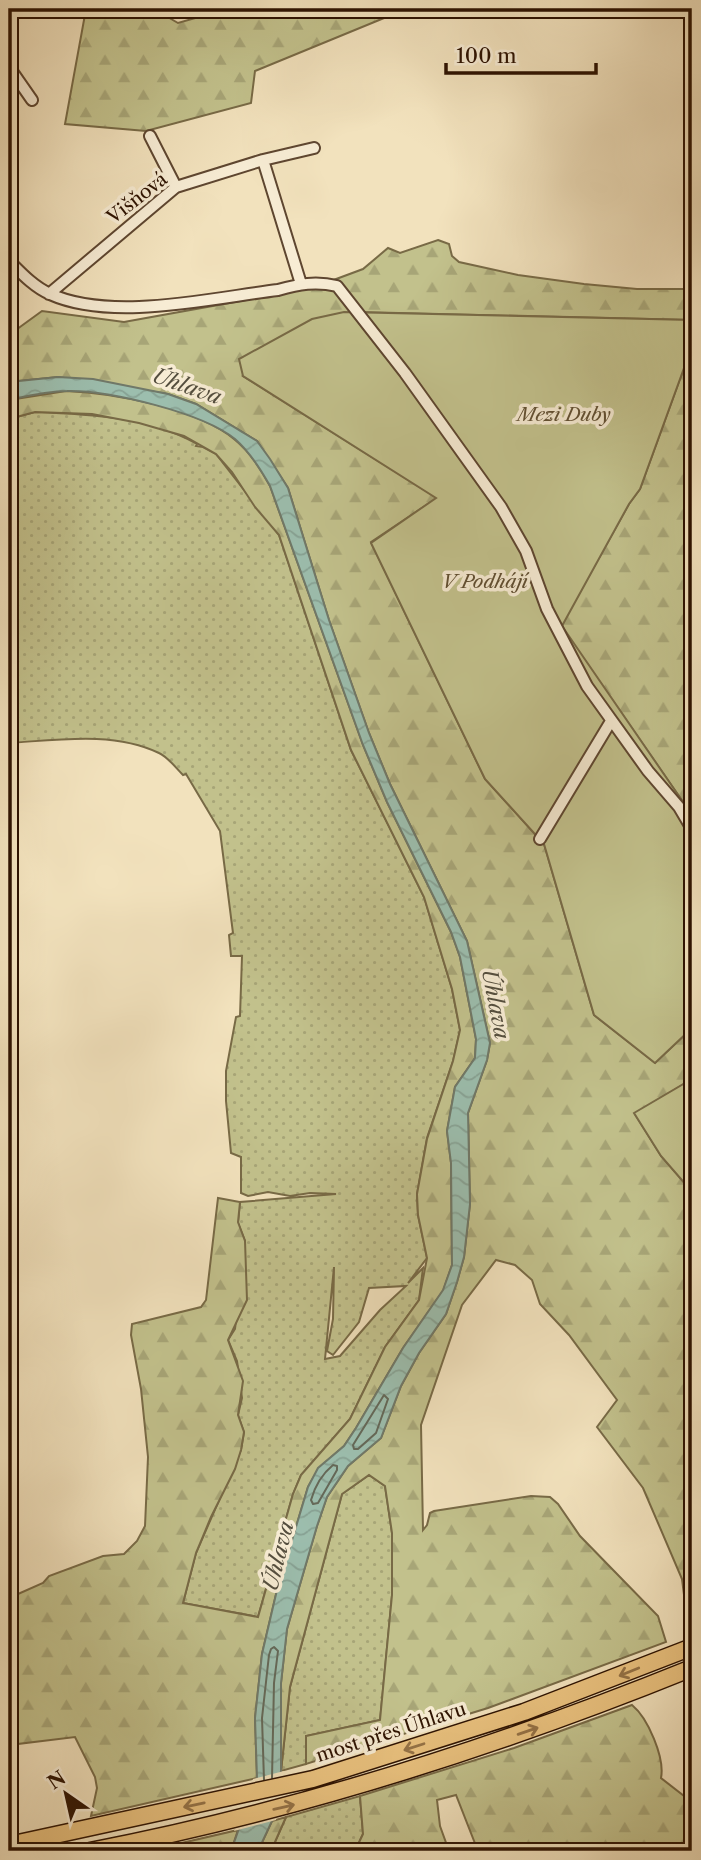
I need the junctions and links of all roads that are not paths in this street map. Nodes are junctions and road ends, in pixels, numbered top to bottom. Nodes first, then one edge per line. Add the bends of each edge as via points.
1 (9, 67) edge
2 (32, 100) dead end
3 (150, 136) dead end
4 (314, 148) dead end
5 (263, 160) junction
6 (176, 187) junction
7 (9, 261) edge
8 (301, 284) junction
9 (49, 294) junction
10 (611, 721) junction
11 (692, 829) edge
12 (540, 839) dead end
13 (692, 1647) edge
14 (692, 1668) edge
15 (9, 1844) edge
16 (94, 1851) edge

1 - 2 street
3 - 6 street
4 - 5 street, Višňová
5 - 6 street, Višňová
5 - 8 street
6 - 9 street, Višňová
7 - 9 street
8 - 9 street via 118,308
8 - 10 street via 337,286 494,496 526,551 548,609 587,687
10 - 11 street
10 - 12 street
13 -> 15 highway, most přes Úhlavu via 524,1712 313,1779
16 -> 14 highway via 318,1799 531,1730

